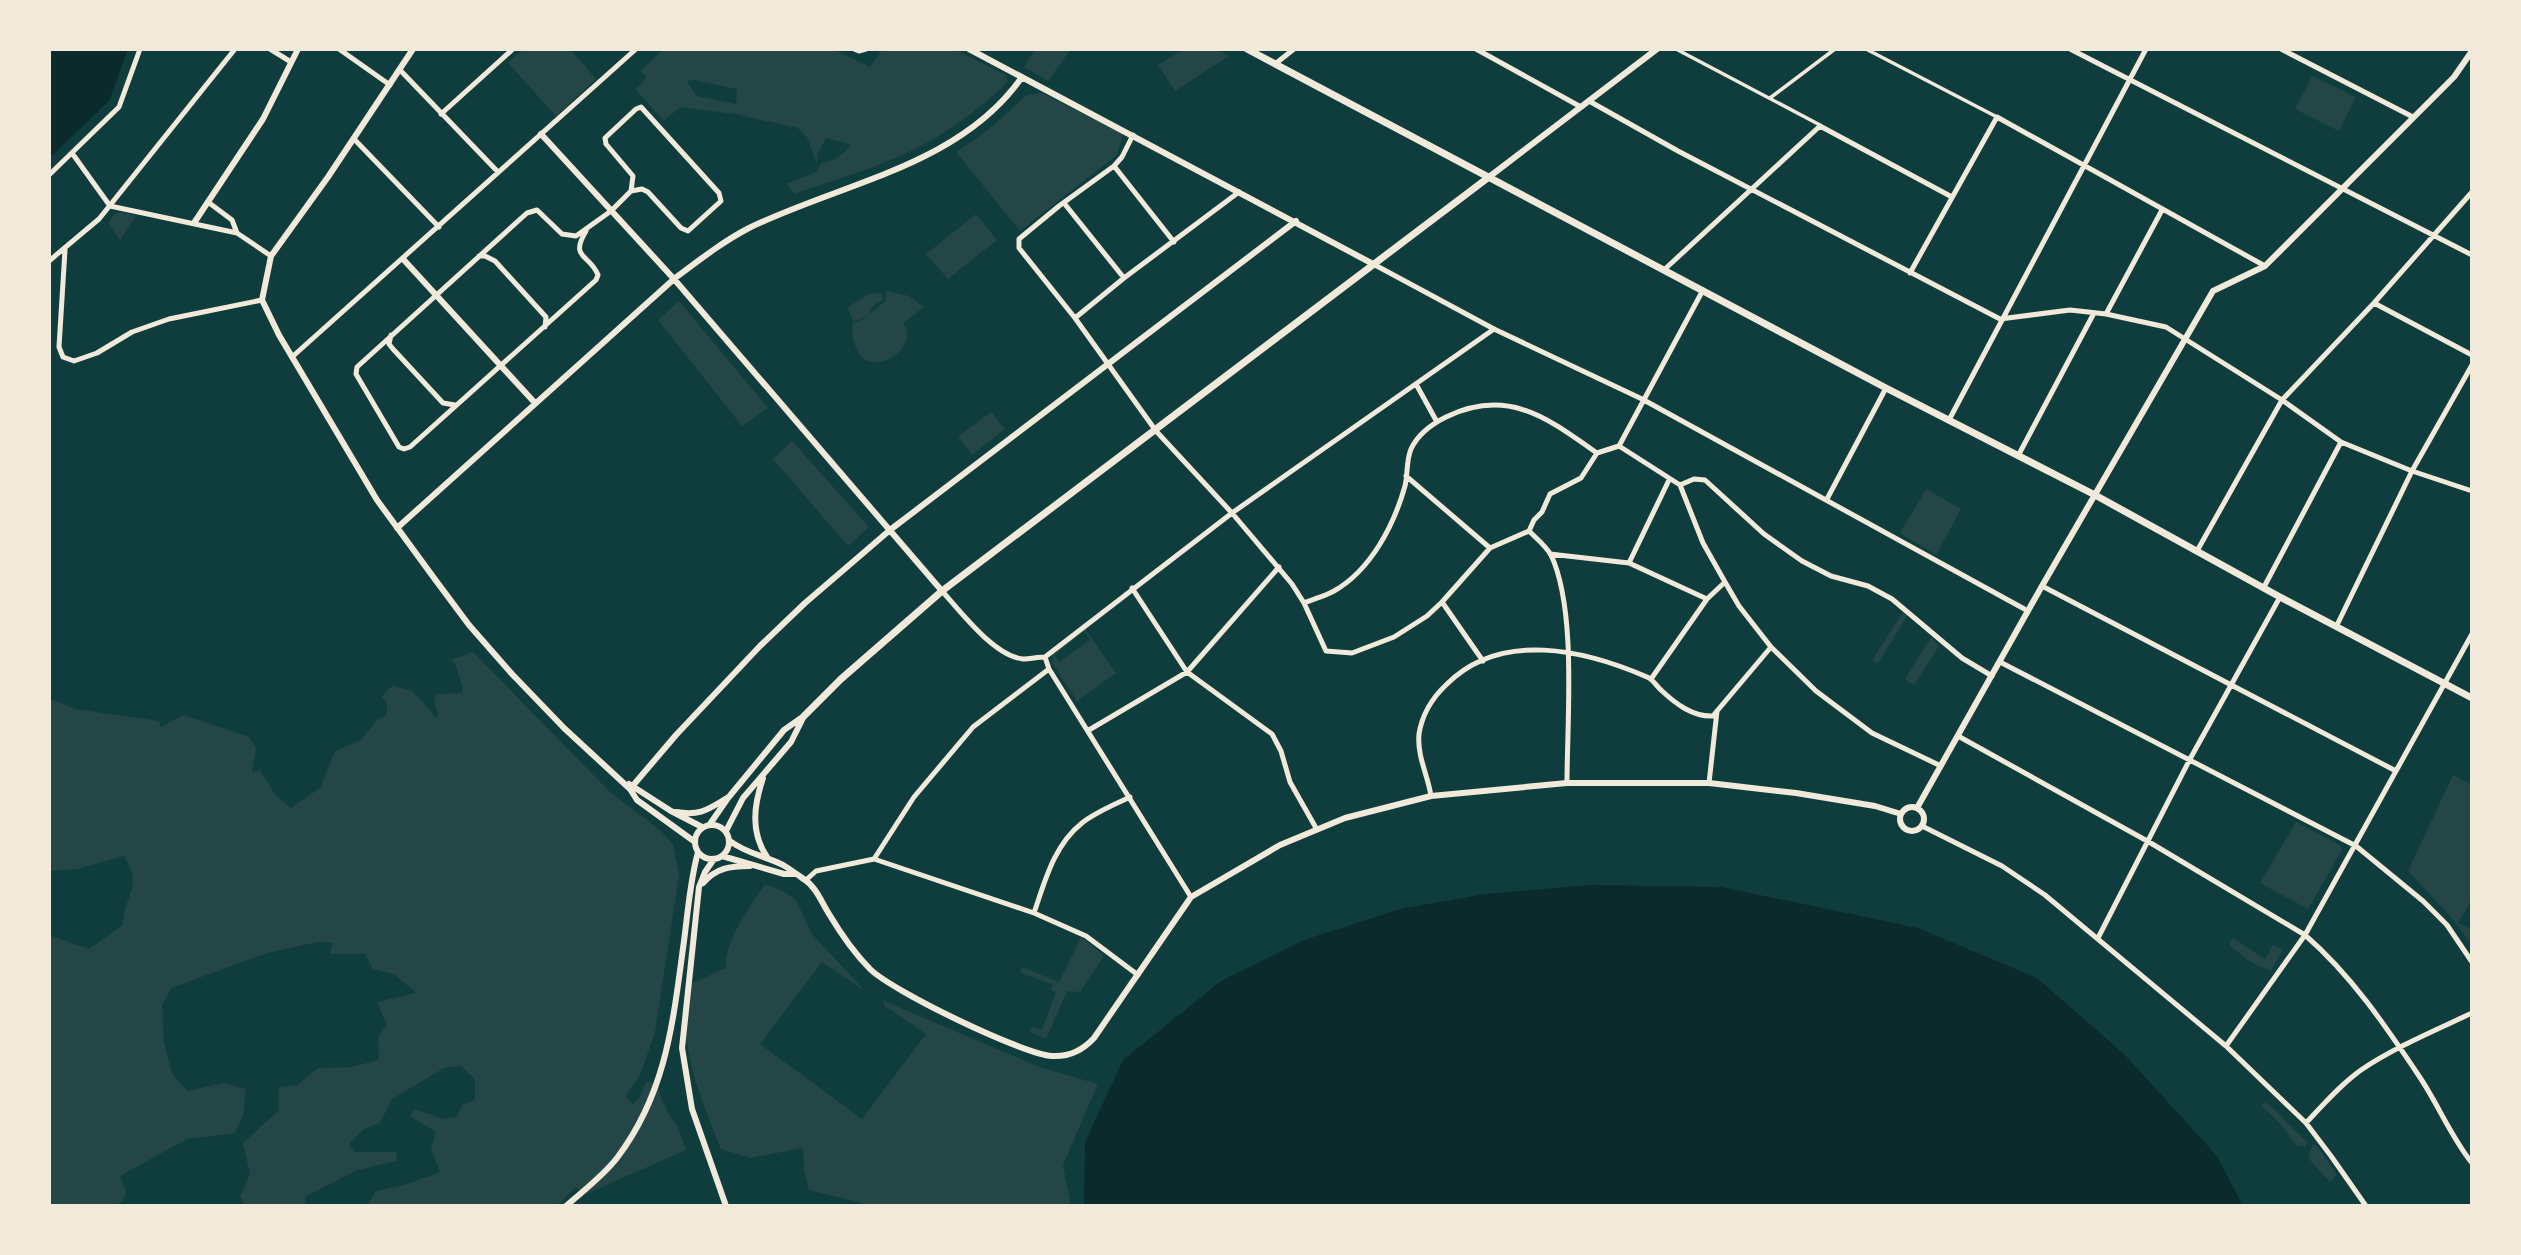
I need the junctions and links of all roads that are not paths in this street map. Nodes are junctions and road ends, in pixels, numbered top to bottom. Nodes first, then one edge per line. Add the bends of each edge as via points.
1 (140, 49) edge
2 (235, 49) edge
3 (270, 49) edge
4 (298, 49) edge
5 (339, 49) edge
6 (413, 49) edge
7 (513, 49) edge
8 (636, 49) edge
9 (855, 49) edge
10 (866, 49) edge
11 (969, 49) edge
12 (1247, 49) edge
13 (1294, 49) edge
14 (1476, 49) edge
15 (1490, 49) edge
16 (1657, 49) edge
17 (1676, 49) edge
18 (1835, 49) edge
19 (1866, 49) edge
20 (2070, 49) edge
21 (2146, 49) edge
22 (2281, 49) edge
23 (2472, 51) edge
24 (1484, 54) junction
25 (290, 62) junction
26 (1275, 65) junction
27 (400, 69) junction
28 (1022, 77) junction
29 (2129, 79) junction
30 (390, 85) junction
31 (1770, 98) junction
32 (1589, 101) junction
33 (1581, 107) junction
34 (441, 114) junction
35 (1997, 117) junction
36 (2413, 117) junction
37 (1820, 125) junction
38 (541, 134) junction
39 (1133, 135) junction
40 (354, 139) junction
41 (72, 153) junction
42 (1114, 166) junction
43 (2083, 167) junction
44 (498, 172) junction
45 (49, 175) edge
46 (1489, 177) junction
47 (2341, 188) junction
48 (1751, 189) junction
49 (631, 191) junction
50 (1240, 192) junction
51 (2472, 192) edge
52 (1952, 197) junction
53 (208, 202) junction
54 (1064, 202) junction
55 (110, 206) junction
56 (2161, 210) junction
57 (611, 211) junction
58 (1296, 221) junction
59 (194, 223) junction
60 (439, 227) junction
61 (586, 231) junction
62 (237, 233) junction
63 (2433, 235) junction
64 (1174, 242) junction
65 (65, 250) junction
66 (2472, 255) edge
67 (271, 256) junction
68 (479, 256) junction
69 (403, 259) junction
70 (49, 261) edge
71 (1375, 265) junction
72 (2265, 266) junction
73 (1665, 269) junction
74 (1910, 273) junction
75 (1124, 278) junction
76 (674, 279) junction
77 (1703, 290) junction
78 (436, 296) junction
79 (262, 300) junction
80 (2374, 303) junction
81 (2094, 313) junction
82 (2106, 314) junction
83 (1075, 318) junction
84 (2003, 319) junction
85 (545, 327) junction
86 (1494, 329) junction
87 (391, 335) junction
88 (2186, 339) junction
89 (2472, 355) edge
90 (292, 357) junction
91 (500, 365) junction
92 (1108, 365) junction
93 (2472, 365) edge
94 (1416, 384) junction
95 (1886, 388) junction
96 (1642, 399) junction
97 (2282, 400) junction
98 (535, 404) junction
99 (456, 405) junction
100 (1949, 420) junction
101 (1437, 422) junction
102 (1156, 431) junction
103 (2341, 442) junction
104 (1619, 446) junction
105 (1597, 453) junction
106 (2018, 456) junction
107 (2412, 471) junction
108 (1406, 476) junction
109 (1669, 480) junction
110 (1680, 485) junction
111 (2472, 491) edge
112 (2095, 495) junction
113 (1827, 499) junction
114 (1231, 513) junction
115 (397, 527) junction
116 (890, 530) junction
117 (1530, 531) junction
118 (1490, 548) junction
119 (2197, 551) junction
120 (1550, 554) junction
121 (1629, 563) junction
122 (1279, 567) junction
123 (1725, 582) junction
124 (2042, 586) junction
125 (2264, 587) junction
126 (1132, 588) junction
127 (942, 591) junction
128 (2280, 597) junction
129 (1707, 599) junction
130 (1443, 602) junction
131 (1304, 603) junction
132 (2028, 611) junction
133 (2337, 625) junction
134 (2472, 634) edge
135 (1771, 648) junction
136 (1568, 651) junction
137 (1045, 657) junction
138 (1483, 660) junction
139 (2000, 662) junction
140 (1049, 669) junction
141 (1187, 672) junction
142 (1992, 676) junction
143 (1651, 679) junction
144 (2445, 683) junction
145 (2230, 685) junction
146 (2472, 698) edge
147 (1717, 711) junction
148 (804, 716) junction
149 (1088, 730) junction
150 (1958, 736) junction
151 (2190, 759) junction
152 (1941, 766) junction
153 (2396, 771) junction
154 (765, 772) junction
155 (1567, 783) junction
156 (1709, 783) junction
157 (631, 787) junction
158 (1431, 796) junction
159 (1129, 797) junction
160 (728, 798) junction
161 (1917, 808) junction
162 (671, 811) junction
163 (1901, 814) junction
164 (706, 826) junction
165 (1922, 826) junction
166 (1316, 828) junction
167 (726, 831) junction
168 (730, 841) junction
169 (695, 842) junction
170 (2149, 842) junction
171 (2356, 846) junction
172 (698, 852) junction
173 (722, 856) junction
174 (714, 859) junction
175 (768, 859) junction
176 (874, 859) junction
177 (759, 866) junction
178 (795, 874) junction
179 (806, 880) junction
180 (699, 887) junction
181 (1191, 897) junction
182 (1034, 913) junction
183 (2305, 935) junction
184 (2098, 937) junction
185 (2472, 961) edge
186 (1138, 975) junction
187 (2472, 1013) edge
188 (2226, 1046) junction
189 (2399, 1048) junction
190 (2306, 1124) junction
191 (2472, 1163) edge
192 (566, 1206) edge
193 (726, 1206) edge
194 (2366, 1206) edge

1 - 41 street via 119,107
2 - 55 street
3 - 25 street
4 - 25 street
5 - 30 street
6 - 27 street
7 - 34 street
8 - 38 street
9 - 10 street
11 - 28 street
12 - 26 main road
13 - 26 street
14 - 24 street
15 - 24 street
16 - 32 street
17 - 31 street
18 - 31 street
19 - 35 street
20 - 29 street
21 - 29 street
22 - 36 street
23 - 36 street via 2454,77
24 - 33 street
25 - 53 street via 263,119
26 - 46 main road
27 - 30 street
27 - 34 street
28 - 39 street
28 - 76 street via 982,121 953,141 885,174 749,228
29 - 43 street
29 - 47 street
30 - 40 street
31 - 37 street
32 - 33 street
32 - 48 street
33 - 46 street
34 - 44 street
35 - 43 street
35 - 52 street
36 - 47 street
37 - 48 street
37 - 52 street
38 - 44 street
38 - 57 street
39 - 42 street
39 - 50 street
40 - 60 street
40 - 67 street
41 - 45 street
41 - 55 street
42 - 54 street
42 - 64 street
43 - 56 street
43 - 84 street
44 - 60 street
46 - 71 main road
46 - 73 main road
47 - 63 street
47 - 72 street
48 - 73 street
48 - 74 street
49 - 49 street via 648,192 688,231 721,201 719,192 642,107 605,138 633,176
49 - 57 street
50 - 58 street
50 - 64 street
51 - 63 street
52 - 74 street
53 - 59 street
53 - 62 street via 232,220
54 - 75 street
54 - 83 street via 1018,240 1019,248
55 - 59 street
55 - 65 street
56 - 72 street
56 - 82 street
57 - 61 street
57 - 76 street
58 - 71 street
58 - 92 street
59 - 62 street
60 - 69 street
61 - 68 street via 566,236 541,212 531,210
61 - 85 street via 578,248 598,275
62 - 67 street
63 - 66 street
63 - 80 street
64 - 75 street
65 - 70 street
65 - 79 street via 59,347 63,357 74,361 169,319
67 - 79 street
68 - 78 street
68 - 85 street via 495,261 546,317
69 - 78 street
69 - 90 street
71 - 86 street
71 - 102 main road
72 - 88 street via 2213,291
73 - 77 main road
74 - 84 street
75 - 83 street
76 - 98 street
76 - 116 street
77 - 95 main road
77 - 96 street
78 - 87 street
78 - 91 street
79 - 90 street
80 - 89 street
80 - 97 street
81 - 82 street
81 - 84 street via 2070,310
81 - 106 street
82 - 88 street via 2166,327
83 - 92 street
84 - 100 street
85 - 91 street
86 - 94 street
86 - 96 street
87 - 99 street via 389,344 443,403
87 - 99 street via 359,363 356,374 399,446 410,447
88 - 97 street
88 - 112 street
90 - 115 street
91 - 98 street
91 - 99 street
92 - 102 street
92 - 116 street
93 - 107 street
94 - 101 street
94 - 114 street
95 - 100 main road
95 - 113 street
96 - 104 street
96 - 113 street
97 - 103 street
97 - 119 street
98 - 115 street
100 - 106 main road
101 - 105 street via 1467,407 1494,403 1516,407 1535,412
101 - 108 street via 1411,449
102 - 114 street
102 - 127 main road
103 - 107 street
103 - 125 street
104 - 105 street
104 - 109 street
105 - 117 street via 1581,478 1550,494
106 - 112 main road
107 - 111 street
107 - 133 street
108 - 118 street
108 - 131 street via 1390,526 1364,565 1334,591
109 - 110 street
109 - 121 street
110 - 123 street via 1703,544
110 - 142 street via 1704,480 1802,561 1892,598 1962,658
112 - 119 main road
112 - 124 street
113 - 132 street
114 - 122 street
114 - 126 street
115 - 157 street via 469,625 512,674
116 - 127 street
116 - 157 street via 760,646
117 - 118 street
117 - 120 street
118 - 130 street
119 - 125 main road
120 - 121 street
120 - 136 street via 1562,591
121 - 129 street
122 - 131 street
122 - 141 street
123 - 129 street
123 - 135 street
124 - 132 street
124 - 145 street
125 - 128 main road
126 - 137 street
126 - 141 street
127 - 137 street via 977,630 1004,651 1021,659
127 - 148 main road
128 - 133 main road
128 - 145 street
129 - 143 street
130 - 131 street via 1394,637 1352,653 1326,651
130 - 138 street
132 - 139 street
133 - 144 main road
134 - 144 street
135 - 147 street
135 - 152 street via 1816,691 1872,733
136 - 138 street via 1528,650
136 - 143 street
136 - 155 street
137 - 140 street
138 - 158 street via 1437,692 1426,712 1419,750
139 - 142 street
139 - 151 street
140 - 149 street
140 - 176 street via 973,727 914,797
141 - 149 street
141 - 166 street via 1272,734 1290,782
142 - 150 street
143 - 147 street via 1692,713 1713,716
144 - 146 main road
144 - 153 street
145 - 151 street
145 - 153 street
147 - 156 street
148 - 154 street
148 - 160 street via 784,730
149 - 159 street
150 - 152 street
150 - 170 street
151 - 170 street
151 - 171 street
152 - 161 street
153 - 171 street
154 - 167 street via 743,798
154 - 175 street via 754,816 756,836
155 - 156 street
155 - 158 street
156 - 163 street via 1848,801
157 - 162 street
157 - 169 street via 637,800
158 - 166 street
159 - 181 street
159 - 182 street via 1082,823 1063,843
160 - 162 street via 696,814
160 - 164 street
161 - 163 street
161 - 165 street via 1923,814
162 - 164 street
163 - 165 street via 1900,822 1908,831
164 - 167 street via 717,825
164 - 169 street
165 - 184 street via 2019,876
166 - 181 street
167 - 168 street
168 - 173 street
168 - 175 street
169 - 172 street
170 - 183 street
170 - 184 street
171 - 183 street
171 - 185 street via 2423,901
172 - 174 street
172 - 192 street via 661,1076 645,1116 615,1160
173 - 174 street
173 - 177 street
174 - 180 street
175 - 178 street
176 - 179 street via 816,871
176 - 182 street
177 - 178 street
177 - 180 street via 717,871
178 - 179 street
179 - 186 street via 873,972 906,994 1032,1052 1068,1055 1084,1048
180 - 193 street via 682,1048 692,1109
181 - 186 street
182 - 186 street via 1086,936
183 - 188 street
183 - 189 street via 2361,993
184 - 188 street
187 - 189 street
188 - 190 street
189 - 190 street via 2362,1069
189 - 191 street
190 - 194 street

